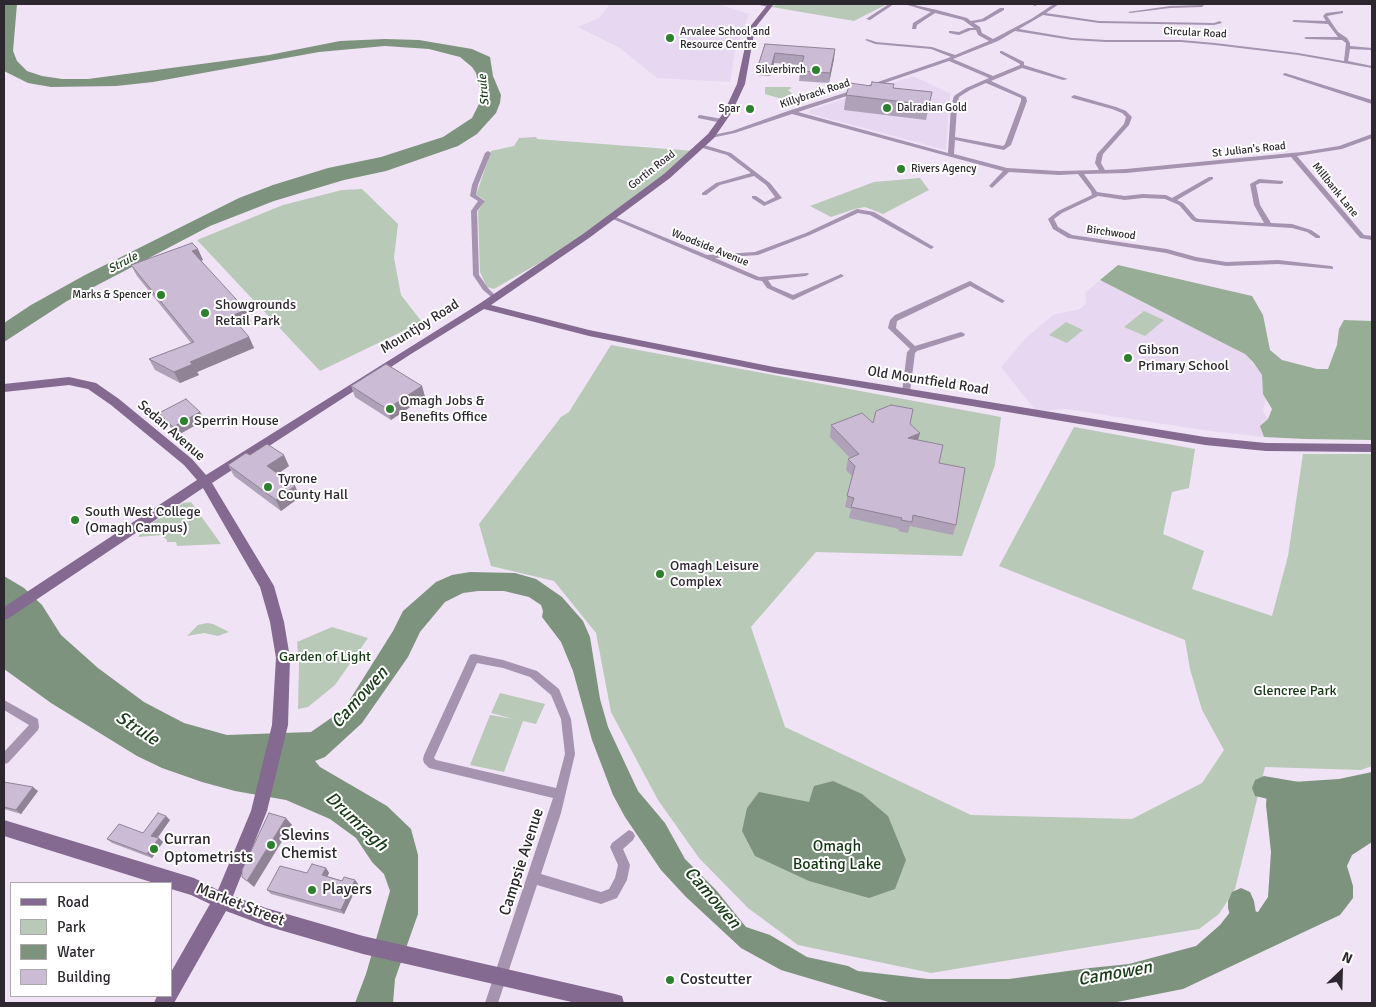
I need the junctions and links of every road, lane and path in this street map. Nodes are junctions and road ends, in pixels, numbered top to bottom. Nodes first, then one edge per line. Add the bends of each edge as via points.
1 (757, 4) edge
2 (892, 4) edge
3 (906, 4) edge
4 (1057, 4) edge
5 (770, 5) edge
6 (920, 5) edge
7 (1198, 6) edge
8 (1002, 9) dead end
9 (1148, 9) junction
10 (984, 10) dead end
11 (935, 11) junction
12 (1130, 12) dead end
13 (1341, 12) dead end
14 (996, 13) junction
15 (1043, 14) junction
16 (868, 19) dead end
17 (1298, 20) dead end
18 (972, 22) junction
19 (1220, 22) dead end
20 (1163, 23) junction
21 (1330, 23) junction
22 (914, 28) dead end
23 (978, 29) junction
24 (1015, 30) junction
25 (951, 32) dead end
26 (1306, 38) dead end
27 (867, 40) dead end
28 (1345, 40) junction
29 (993, 41) junction
30 (1189, 46) dead end
31 (1217, 46) junction
32 (1347, 47) junction
33 (1372, 49) edge
34 (1242, 50) dead end
35 (1002, 52) dead end
36 (956, 56) junction
37 (948, 59) junction
38 (1346, 62) junction
39 (1022, 66) junction
40 (1372, 67) edge
41 (1286, 74) dead end
42 (993, 78) junction
43 (1065, 79) dead end
44 (986, 81) junction
45 (1074, 97) dead end
46 (1372, 102) edge
47 (790, 112) junction
48 (700, 117) dead end
49 (722, 121) junction
50 (711, 136) junction
51 (1372, 136) edge
52 (953, 138) junction
53 (701, 146) junction
54 (488, 153) dead end
55 (1294, 155) junction
56 (951, 156) junction
57 (1007, 170) junction
58 (1103, 171) junction
59 (1080, 173) junction
60 (755, 174) junction
61 (1211, 178) dead end
62 (1281, 182) dead end
63 (992, 186) dead end
64 (704, 194) dead end
65 (1096, 194) junction
66 (754, 197) dead end
67 (1174, 200) junction
68 (611, 217) junction
69 (1268, 224) junction
70 (1318, 237) dead end
71 (1372, 238) edge
72 (931, 247) dead end
73 (705, 257) junction
74 (1331, 268) dead end
75 (806, 274) dead end
76 (841, 276) dead end
77 (764, 279) junction
78 (813, 280) dead end
79 (822, 285) junction
80 (495, 298) junction
81 (1002, 301) dead end
82 (484, 306) junction
83 (961, 334) dead end
84 (914, 349) junction
85 (4, 388) edge
86 (906, 392) junction
87 (1372, 448) edge
88 (205, 482) junction
89 (4, 614) edge
90 (4, 705) edge
91 (4, 758) edge
92 (560, 794) junction
93 (4, 828) edge
94 (630, 836) dead end
95 (534, 878) junction
96 (222, 901) junction
97 (501, 978) junction
98 (172, 988) edge
99 (492, 1003) edge
100 (615, 1003) edge

1 - 5 street
2 - 16 street
3 - 6 street
4 - 15 street, Killybrack Road
5 - 49 main road, Gortin Road via 752,28 741,84
6 - 11 street
7 - 9 street
8 - 14 street
9 - 12 street
9 - 20 street
10 - 14 street
11 - 18 street
11 - 22 street
13 - 21 street via 1326,15
14 - 18 street
15 - 20 street via 1082,21
15 - 24 street, Killybrack Road
17 - 21 street
18 - 23 street
19 - 20 street
21 - 28 street
23 - 25 street via 959,34
23 - 29 street via 980,34
24 - 29 street, Killybrack Road
24 - 31 street, Circular Road via 1106,42 1181,41
26 - 28 street
27 - 36 street via 875,44 932,48
28 - 32 street
29 - 36 street, Killybrack Road
30 - 31 street
31 - 34 street
31 - 38 street, Circular Road via 1289,52
32 - 33 street
32 - 38 street
35 - 39 street
36 - 37 street, Killybrack Road
37 - 42 street
37 - 47 street, Killybrack Road
38 - 40 street, Circular Road
39 - 42 street
39 - 43 street
41 - 46 street
42 - 44 street
44 - 52 street via 957,96
44 - 52 street via 1023,97 1008,145 1004,148
45 - 58 street via 1114,108 1129,118 1100,154 1098,163
47 - 50 street, Killybrack Road
47 - 56 street, St Julian's Road
48 - 49 street
49 - 50 main road, Gortin Road
50 - 53 main road, Gortin Road
51 - 55 street, St Julian's Road via 1340,148
52 - 56 street
53 - 60 street via 729,154
53 - 68 main road, Gortin Road via 668,176
54 - 80 street via 474,190 474,196 482,201 474,211 476,275
55 - 58 street, St Julian's Road
55 - 71 street, Millbank Lane via 1362,237
56 - 57 street, St Julian's Road
57 - 59 street, St Julian's Road
57 - 63 street
58 - 59 street, St Julian's Road
59 - 65 street
60 - 64 street via 718,184
60 - 66 street via 779,198 764,204
61 - 67 street
62 - 69 street via 1253,184 1257,205
65 - 67 street via 1125,198 1156,196
65 - 74 street, Birchwood via 1060,212 1052,219 1055,228 1070,236 1168,251 1226,264 1278,262
67 - 69 street via 1198,221
68 - 73 street, Woodside Avenue
68 - 80 main road, Gortin Road
69 - 70 street via 1301,228
72 - 73 street via 872,213 857,211 756,254
73 - 77 street, Woodside Avenue
75 - 77 street, Woodside Avenue
76 - 79 street
77 - 79 street via 769,286 793,298
78 - 79 street
80 - 82 main road, Gortin Road
81 - 84 street via 970,283 898,317 892,328
82 - 86 main road, Old Mountfield Road via 589,333 774,370
82 - 88 main road, Mountjoy Road
83 - 84 street
84 - 86 street
85 - 88 main road, Sedan Avenue via 69,381 92,386 181,456
86 - 87 main road, Old Mountfield Road via 1214,442 1266,447
88 - 89 main road, Mountjoy Road
88 - 96 main road, Sedan Avenue via 267,586 283,658 280,725 259,811
90 - 91 street via 34,722 34,728
92 - 92 street, Campsie Avenue via 570,754 566,719 555,692 533,674 474,658 428,758 433,764
92 - 95 street, Campsie Avenue
93 - 96 main road, Market Street via 194,887
94 - 95 street via 616,848 624,865 621,880 613,894 601,898
95 - 97 street, Campsie Avenue
96 - 97 main road, Market Street via 363,945
96 - 98 main road, Sedan Avenue
97 - 99 street
97 - 100 main road, Market Street

